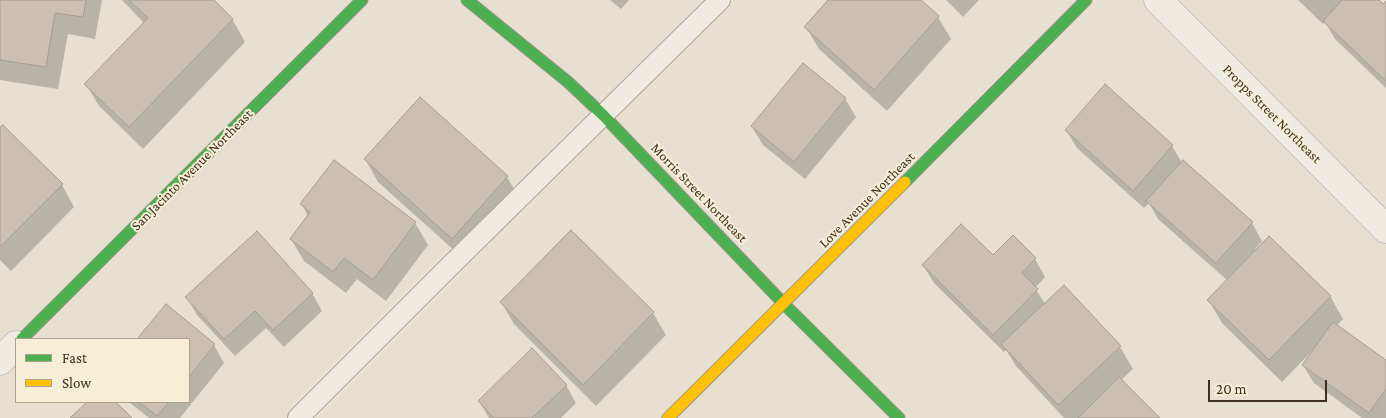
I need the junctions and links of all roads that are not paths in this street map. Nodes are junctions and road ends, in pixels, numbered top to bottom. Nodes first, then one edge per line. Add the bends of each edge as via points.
1 (362, 0) edge
2 (467, 0) edge
3 (720, 0) edge
4 (1086, 0) edge
5 (1158, 0) edge
6 (603, 114) junction
7 (1386, 229) edge
8 (784, 304) junction
9 (23, 338) edge
10 (15, 346) edge
11 (0, 361) edge
12 (298, 418) edge
13 (668, 418) edge
14 (899, 418) edge

1 - 9 street, San Jacinto Avenue Northeast
2 - 6 street, Morris Street Northeast
3 - 6 lane
4 - 8 street, Love Avenue Northeast
5 - 7 street, Propps Street Northeast
6 - 8 street, Morris Street Northeast
6 - 12 lane
8 - 13 street, Love Avenue Northeast
8 - 14 street, Morris Street Northeast
10 - 11 street

